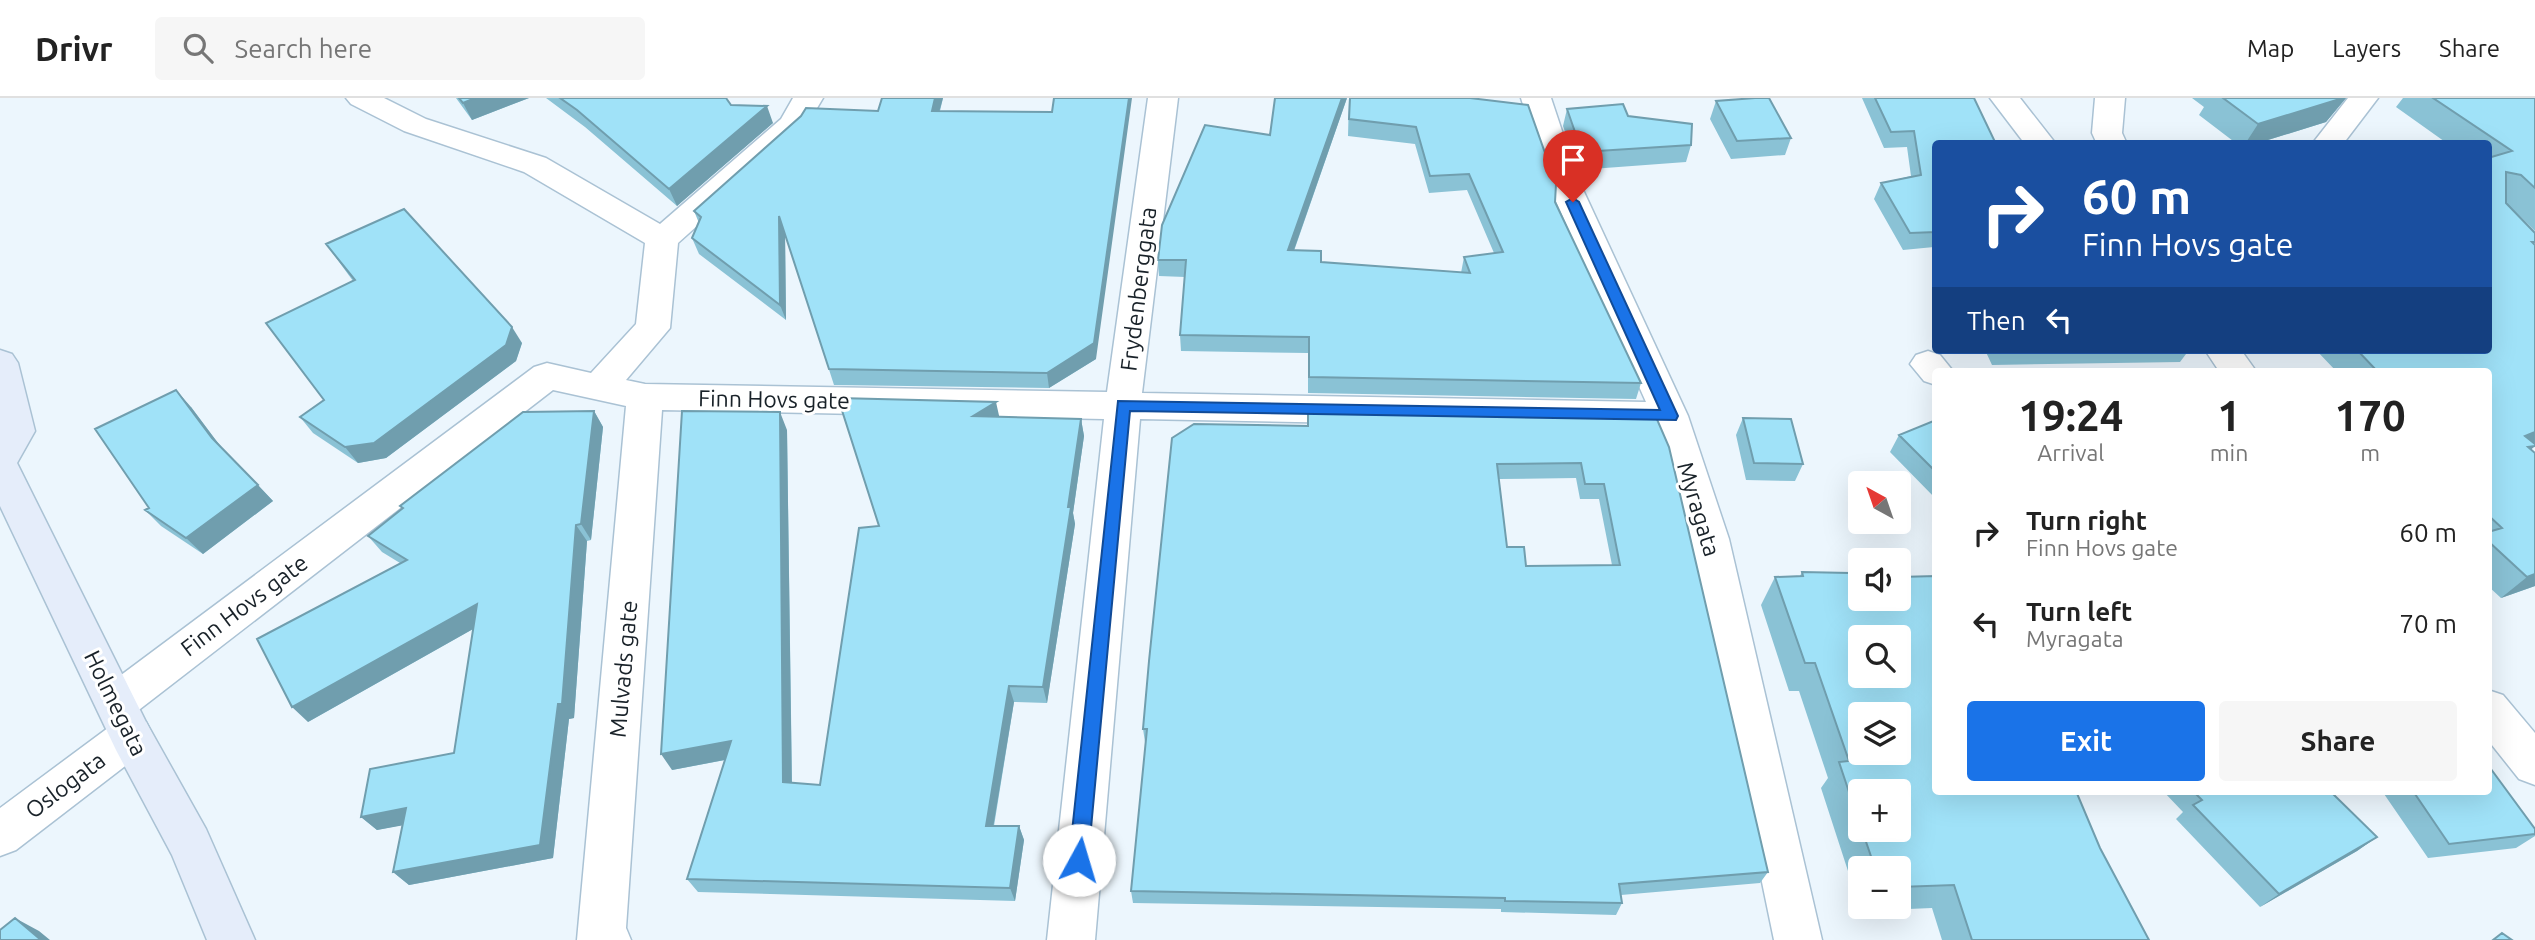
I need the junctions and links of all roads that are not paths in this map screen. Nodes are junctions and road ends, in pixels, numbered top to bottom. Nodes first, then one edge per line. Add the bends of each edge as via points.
1 (361, 98) edge
2 (808, 98) edge
3 (1163, 98) edge
4 (1536, 98) edge
5 (2005, 98) edge
6 (2109, 98) edge
7 (2358, 104) edge
8 (2038, 140) edge
9 (2110, 140) edge
10 (2330, 140) edge
11 (2355, 140) edge
12 (662, 239) junction
13 (2225, 354) edge
14 (0, 363) edge
15 (2236, 368) edge
16 (598, 387) junction
17 (645, 397) junction
18 (1123, 405) junction
19 (1670, 416) junction
20 (0, 459) edge
21 (0, 467) edge
22 (2492, 713) edge
23 (123, 720) junction
24 (2535, 765) edge
25 (0, 835) edge
26 (231, 940) edge
27 (601, 940) edge
28 (607, 940) edge
29 (1071, 940) edge
30 (1798, 940) edge

1 - 12 street via 415,125 535,164
2 - 12 street via 793,124
3 - 18 street, Frydenberggata
4 - 19 street, Myragata via 1562,179
5 - 8 street
6 - 9 street
7 - 10 street
7 - 11 street
12 - 16 street via 653,328
13 - 15 street
14 - 20 street via 17,431
16 - 17 street, Finn Hovs gate
16 - 23 street, Finn Hovs gate via 547,376
17 - 18 street, Finn Hovs gate
17 - 27 street, Mulvads gate
18 - 19 street, Finn Hovs gate
18 - 29 street, Frydenberggata
19 - 30 street, Myragata via 1710,539
21 - 23 street, Holmegata
22 - 24 street
23 - 25 street, Oslogata
23 - 26 street, Holmegata via 190,844
27 - 28 street

